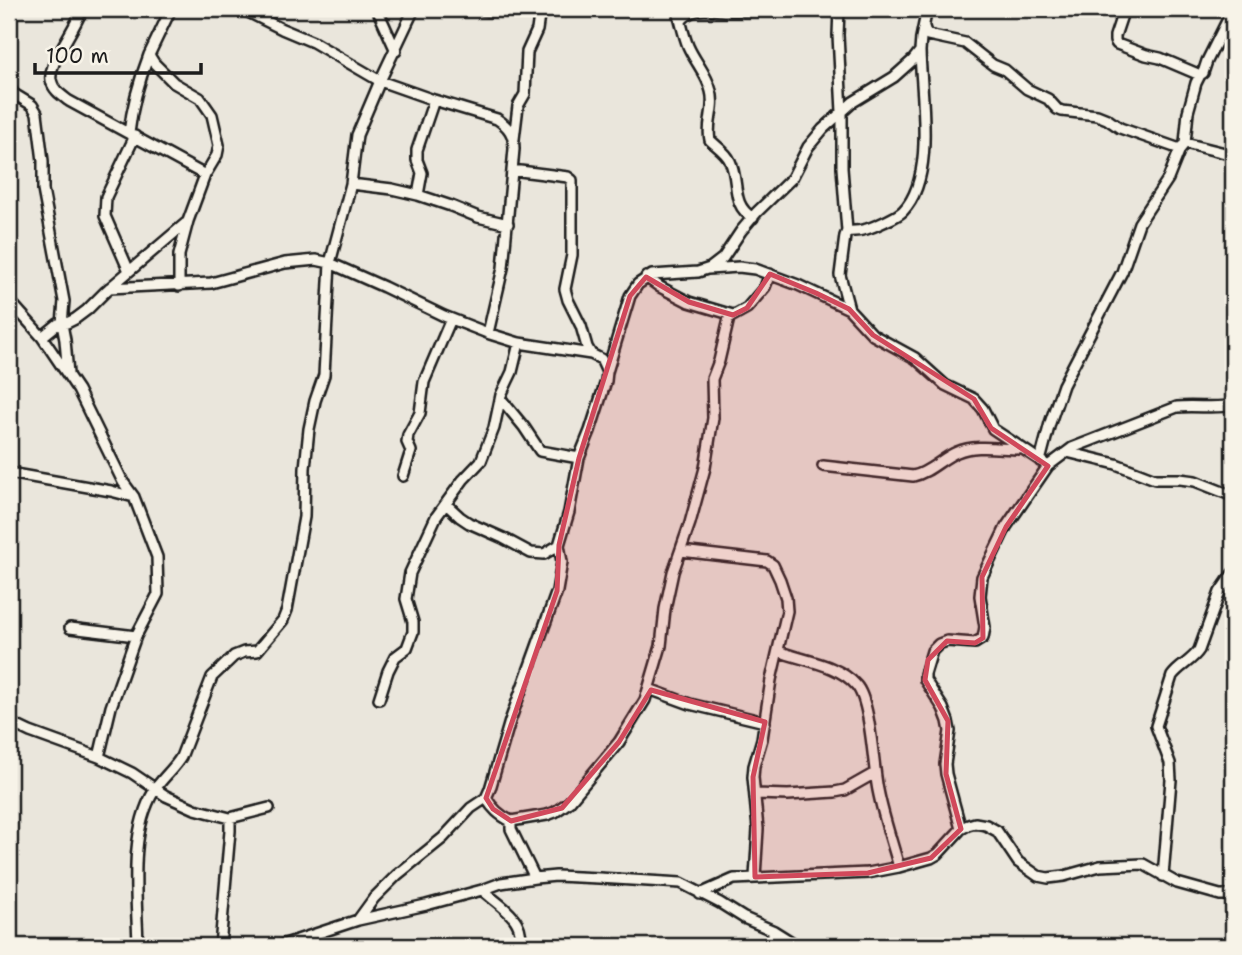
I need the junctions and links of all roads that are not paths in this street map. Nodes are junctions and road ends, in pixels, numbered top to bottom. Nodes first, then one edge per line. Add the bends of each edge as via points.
1 (82, 9) edge
2 (171, 9) edge
3 (242, 9) edge
4 (377, 9) edge
5 (414, 9) edge
6 (479, 9) edge
7 (513, 9) edge
8 (540, 9) edge
9 (677, 9) edge
10 (697, 9) edge
11 (764, 9) edge
12 (839, 9) edge
13 (927, 9) edge
14 (1124, 9) edge
15 (1233, 9) edge
16 (681, 21) junction
17 (924, 27) junction
18 (396, 51) junction
19 (920, 51) junction
20 (149, 55) junction
21 (1200, 75) junction
22 (380, 81) junction
23 (9, 87) edge
24 (434, 100) junction
25 (842, 112) junction
26 (132, 134) junction
27 (514, 139) junction
28 (1182, 146) junction
29 (1233, 155) edge
30 (512, 170) junction
31 (205, 175) junction
32 (351, 184) junction
33 (418, 195) junction
34 (753, 218) junction
35 (188, 222) junction
36 (508, 224) junction
37 (848, 231) junction
38 (330, 263) junction
39 (706, 269) junction
40 (129, 271) junction
41 (770, 274) junction
42 (646, 277) junction
43 (178, 286) junction
44 (109, 288) junction
45 (9, 300) edge
46 (849, 309) junction
47 (733, 315) junction
48 (451, 319) junction
49 (62, 324) junction
50 (490, 334) junction
51 (42, 337) junction
52 (519, 343) junction
53 (591, 354) junction
54 (607, 372) junction
55 (68, 375) junction
56 (501, 398) junction
57 (1233, 405) edge
58 (1021, 449) junction
59 (1067, 452) junction
60 (579, 458) junction
61 (1044, 464) junction
62 (823, 466) dead end
63 (9, 473) edge
64 (403, 476) dead end
65 (1233, 496) edge
66 (134, 497) junction
67 (446, 504) junction
68 (559, 545) junction
69 (681, 551) junction
70 (1233, 573) edge
71 (70, 628) dead end
72 (136, 636) junction
73 (778, 651) junction
74 (649, 690) junction
75 (380, 699) dead end
76 (9, 722) edge
77 (765, 722) junction
78 (99, 757) junction
79 (875, 774) junction
80 (155, 788) junction
81 (755, 794) junction
82 (486, 798) junction
83 (269, 808) dead end
84 (230, 818) junction
85 (511, 821) junction
86 (961, 830) junction
87 (899, 867) junction
88 (1163, 876) junction
89 (755, 877) junction
90 (535, 878) junction
91 (482, 890) junction
92 (700, 894) junction
93 (1232, 898) edge
94 (358, 919) junction
95 (774, 931) junction
96 (291, 945) edge
97 (138, 946) edge
98 (220, 946) edge
99 (279, 946) edge
100 (521, 946) edge
101 (771, 946) edge
102 (798, 946) edge

1 - 26 street via 51,71 51,82 69,101
2 - 20 street
3 - 22 street via 313,42
4 - 18 street
5 - 18 street
6 - 7 street
8 - 27 street via 527,52
9 - 16 street
10 - 11 street
10 - 16 street
12 - 25 street
13 - 17 street
14 - 21 street via 1115,36 1117,44
15 - 21 street
16 - 34 street via 688,47 711,90 710,140 728,156 738,200 744,213
17 - 19 street
17 - 28 street via 928,35 971,47 1057,109 1097,115 1120,128
18 - 22 street
19 - 25 street via 894,78
19 - 37 street via 925,129 916,189 895,217 866,230
20 - 26 street via 133,105
20 - 31 street via 174,83 200,98 212,115 219,145
21 - 28 street
22 - 24 street
22 - 32 street via 357,135
23 - 49 street via 37,113 43,190 64,301
24 - 27 street via 497,119
24 - 33 street via 417,150 422,173
25 - 34 street via 814,139 784,188
25 - 37 street
26 - 31 street
26 - 40 street via 105,206
27 - 30 street
28 - 29 street
28 - 61 street via 1168,179 1139,223 1122,272 1068,374 1051,423
30 - 36 street
30 - 53 street via 572,180 572,255 565,289
31 - 35 street
32 - 33 street
32 - 38 street
33 - 36 street
34 - 39 street via 723,258
35 - 40 street
35 - 43 street via 179,255
36 - 50 street
37 - 46 street via 840,275
38 - 43 street via 296,261 211,283
38 - 48 street
38 - 80 street via 324,374 309,429 304,517 287,610 257,650 234,656 212,677 181,757
39 - 41 street via 748,267
39 - 42 street
40 - 44 street
41 - 46 street
41 - 47 street via 747,307
42 - 47 street via 689,302
42 - 54 street via 630,296
43 - 44 street
44 - 49 street via 88,310
45 - 51 street
46 - 58 street via 873,335 915,358 945,385 974,399 990,427
47 - 69 street via 712,379 713,418 705,468
48 - 50 street
48 - 64 street via 425,382 420,413 408,435 411,451
49 - 51 street
49 - 55 street
50 - 52 street
51 - 55 street
52 - 53 street
52 - 56 street
53 - 54 street via 601,359
54 - 60 street
55 - 66 street
56 - 60 street via 540,451
56 - 67 street via 481,461
57 - 59 street via 1177,407
58 - 61 street
58 - 62 street via 958,451 913,475
59 - 61 street
59 - 65 street via 1155,479 1195,481
60 - 68 street
61 - 86 street via 982,577 983,638 975,643 939,644 928,660 925,680 943,708 950,731 946,774
63 - 66 street
66 - 72 street via 159,566 158,594
67 - 68 street via 469,523 531,553 544,554
67 - 75 street via 410,573 406,599 413,632 407,648 395,657 388,671
68 - 82 street via 558,591
69 - 73 street via 759,559 773,565 787,604
69 - 74 street
70 - 88 street via 1220,592 1199,650 1172,676 1157,719 1171,780
71 - 72 street
72 - 78 street
73 - 77 street
73 - 79 street via 837,671 859,688
74 - 77 street via 704,709
74 - 85 street via 619,741 569,802 547,815
76 - 78 street
77 - 81 street via 754,766
78 - 80 street
79 - 81 street via 835,792
79 - 87 street
80 - 84 street via 181,804
80 - 97 street via 144,812 137,850
81 - 89 street
82 - 85 street via 493,810
82 - 94 street via 397,875
83 - 84 street
84 - 98 street
85 - 90 street
86 - 87 street via 938,854
86 - 88 street via 975,823 992,828 1018,862 1038,876 1143,864
87 - 89 street via 868,873
88 - 93 street
89 - 92 street via 734,879
90 - 91 street
90 - 92 street via 681,883
91 - 94 street
91 - 100 street via 517,922
92 - 95 street
94 - 96 street
95 - 101 street
95 - 102 street
96 - 99 street

